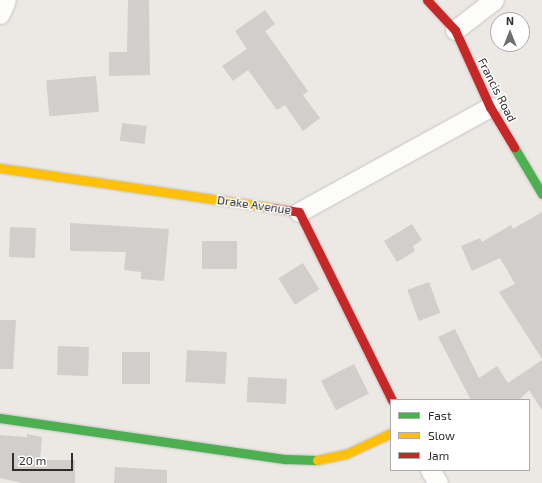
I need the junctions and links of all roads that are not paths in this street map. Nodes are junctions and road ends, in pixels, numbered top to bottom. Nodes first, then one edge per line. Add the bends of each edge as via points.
1 (6, 0) edge
2 (427, 0) edge
3 (494, 0) edge
4 (0, 14) edge
5 (455, 30) junction
6 (490, 107) junction
7 (0, 168) edge
8 (542, 194) edge
9 (299, 212) junction
10 (392, 399) edge
11 (0, 418) edge
12 (390, 433) edge
13 (431, 471) edge
14 (438, 483) edge

1 - 4 street
2 - 5 street, Francis Road
3 - 5 street
5 - 6 street, Francis Road
6 - 8 street, Francis Road
6 - 9 street
7 - 9 street, Drake Avenue
9 - 10 street, Drake Avenue
11 - 12 street via 286,459 318,460 346,454
13 - 14 street

